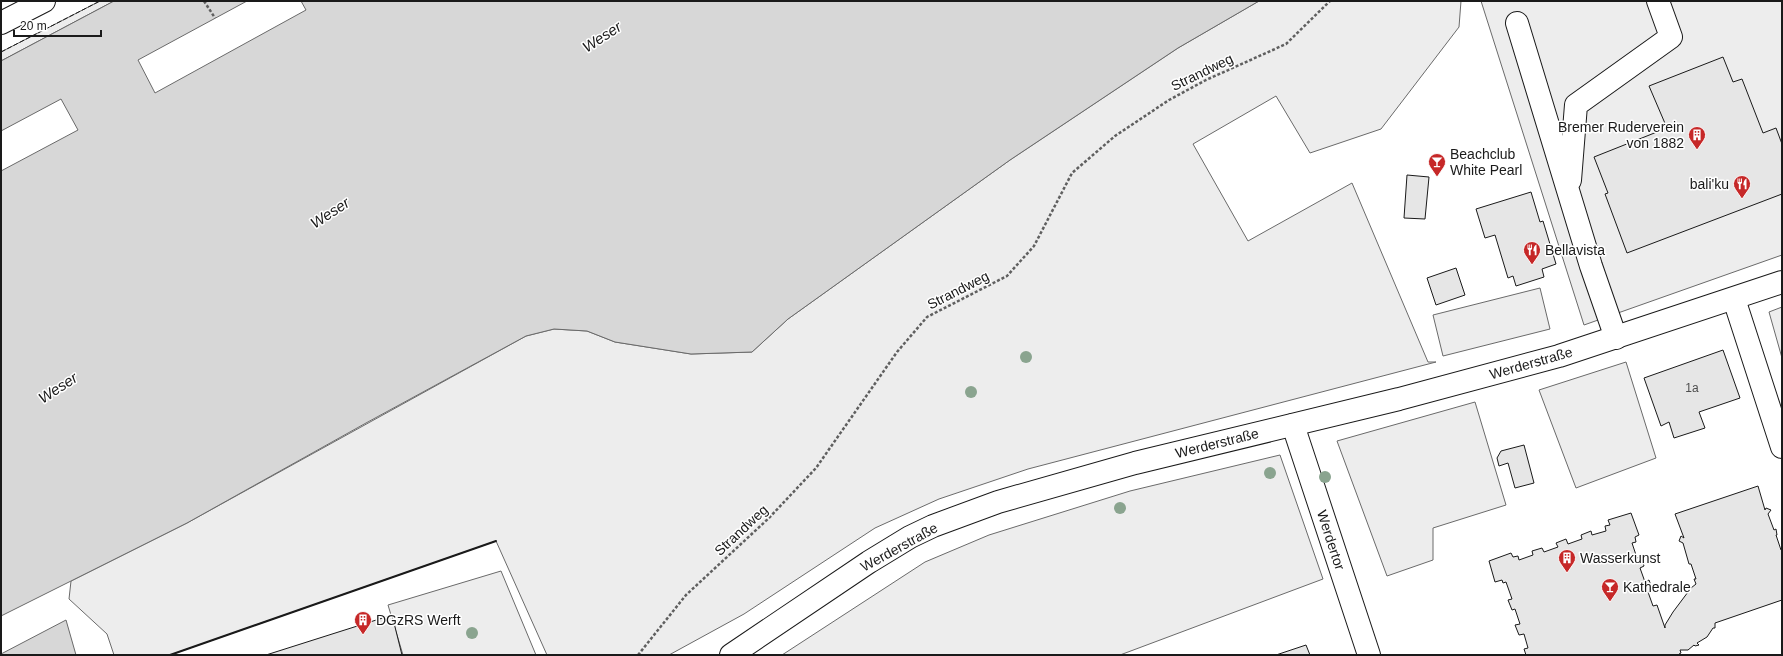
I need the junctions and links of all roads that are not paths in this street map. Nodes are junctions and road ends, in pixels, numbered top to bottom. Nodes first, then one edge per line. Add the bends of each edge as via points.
1 (44, 1) edge
2 (1658, 1) edge
3 (1, 23) edge
4 (1517, 23) dead end
5 (1569, 191) junction
6 (1782, 282) edge
7 (1734, 299) junction
8 (1616, 338) junction
9 (1293, 424) junction
10 (1782, 447) edge
11 (731, 655) edge
12 (1369, 655) edge

1 - 3 street
2 - 5 street via 1671,37 1576,105
4 - 5 street
5 - 8 street
6 - 7 street, Werderstraße
7 - 8 street, Werderstraße
7 - 10 street
8 - 9 street, Werderstraße via 1559,356
9 - 11 street, Werderstraße via 1135,463 998,502 933,526 869,562
9 - 12 street, Werdertor

